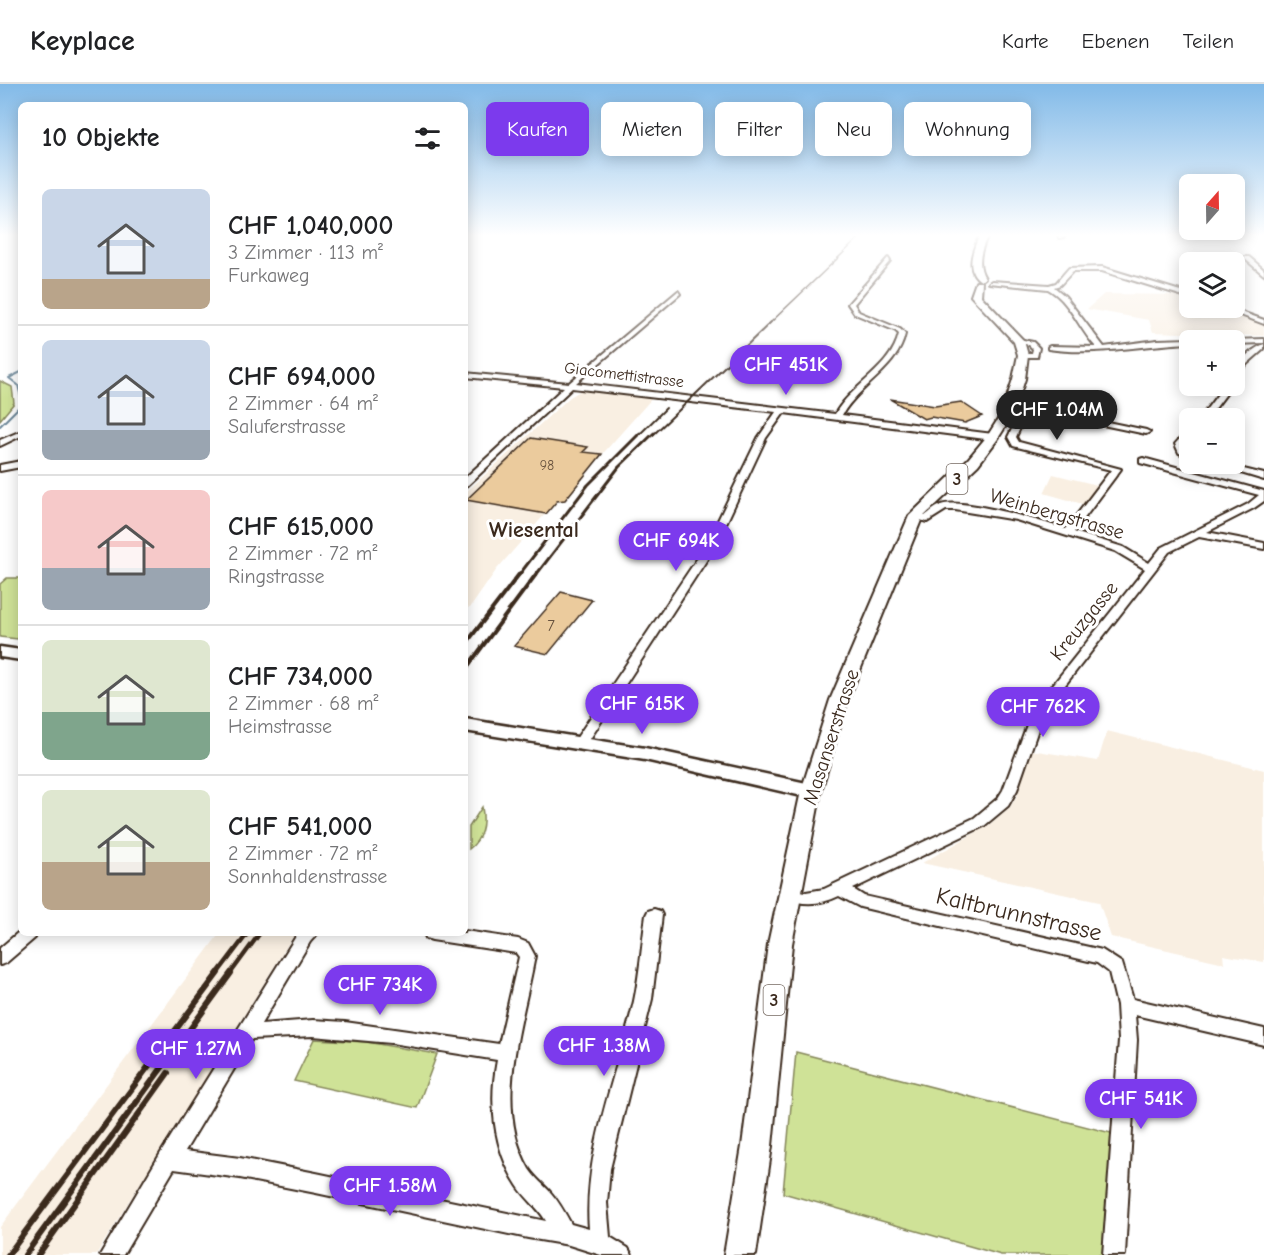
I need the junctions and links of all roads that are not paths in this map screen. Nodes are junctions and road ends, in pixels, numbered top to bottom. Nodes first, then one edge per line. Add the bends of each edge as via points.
1 (863, 290) edge
2 (978, 290) edge
3 (1054, 290) edge
4 (678, 293) dead end
5 (1245, 315) edge
6 (1264, 322) edge
7 (1179, 341) edge
8 (1264, 341) edge
9 (1245, 342) edge
10 (1264, 346) edge
11 (1050, 348) dead end
12 (1102, 349) junction
13 (1245, 360) edge
14 (468, 375) edge
15 (573, 384) junction
16 (782, 409) junction
17 (1007, 415) junction
18 (838, 416) junction
19 (1146, 432) dead end
20 (18, 434) edge
21 (993, 437) junction
22 (0, 443) edge
23 (1143, 461) dead end
24 (18, 465) edge
25 (0, 468) edge
26 (1245, 472) edge
27 (1264, 477) edge
28 (468, 480) edge
29 (1264, 495) edge
30 (916, 516) junction
31 (1068, 533) junction
32 (1195, 533) junction
33 (1264, 546) edge
34 (1151, 568) junction
35 (0, 652) edge
36 (18, 655) edge
37 (468, 725) edge
38 (581, 742) junction
39 (811, 791) junction
40 (839, 890) junction
41 (790, 895) junction
42 (654, 915) dead end
43 (26, 936) edge
44 (306, 936) edge
45 (454, 936) edge
46 (0, 958) edge
47 (1126, 1005) junction
48 (248, 1031) junction
49 (1264, 1037) edge
50 (506, 1053) junction
51 (169, 1158) junction
52 (564, 1233) junction
53 (600, 1241) junction
54 (111, 1255) edge
55 (621, 1255) edge
56 (740, 1255) edge
57 (1114, 1255) edge

1 - 18 street via 851,304 857,313 898,330 902,340 881,369 845,402
2 - 17 main road, Masanserstrasse / 3 via 976,296 1019,341 1023,355
3 - 12 street via 1061,293
4 - 15 street
5 - 6 street
7 - 12 street
8 - 9 street
10 - 13 street
11 - 12 street
14 - 15 street, Giacomettistrasse
15 - 16 street, Giacomettistrasse
15 - 28 street
16 - 18 street, Giacomettistrasse
16 - 38 street via 762,438 710,547
17 - 19 street via 1030,408
17 - 21 main road, Masanserstrasse / 3
17 - 31 street via 1017,426 1011,437 1016,444 1117,469
18 - 21 street, Giacomettistrasse
20 - 22 street
21 - 30 main road, Masanserstrasse / 3 via 973,462
23 - 29 street
24 - 25 street
26 - 27 street
29 - 32 street, Kreuzgasse via 1251,506
30 - 31 street, Weinbergstrasse via 927,519 945,507 966,508 1017,517
30 - 39 main road, Masanserstrasse / 3 via 839,700
31 - 34 street, Weinbergstrasse via 1127,552 1141,565
32 - 33 street
32 - 34 street, Kreuzgasse via 1172,545
34 - 40 street, Kreuzgasse via 1038,711 1003,802 980,822
35 - 36 main road
37 - 38 main road
38 - 39 main road
39 - 41 main road, Masanserstrasse / 3
40 - 41 street, Kreuzgasse via 813,898
40 - 47 street, Kaltbrunnstrasse via 860,901 1102,957 1116,968
41 - 56 main road, Masanserstrasse / 3 via 778,959
42 - 53 street via 643,999 600,1169
43 - 46 street
44 - 48 street
45 - 50 street via 512,944 522,948 527,956
47 - 49 street
47 - 57 street, Kaltbrunnstrasse via 1128,1040
48 - 50 street via 358,1031
48 - 51 street
50 - 52 street via 502,1089 506,1132 523,1177 547,1204
51 - 52 street via 249,1170 541,1232
51 - 54 street
52 - 53 street
53 - 55 street

